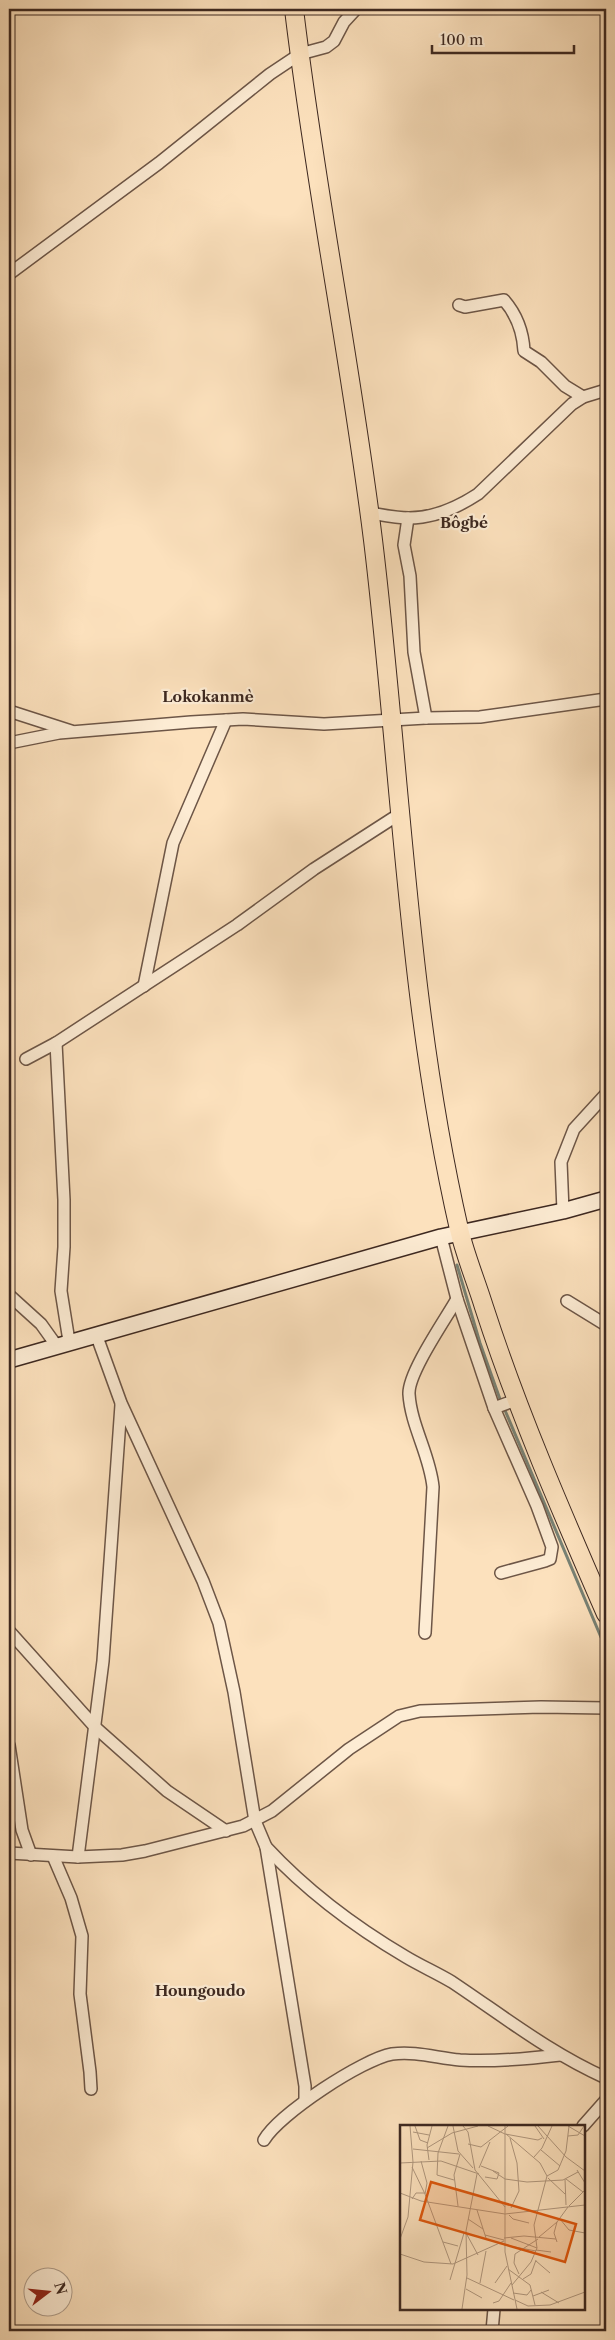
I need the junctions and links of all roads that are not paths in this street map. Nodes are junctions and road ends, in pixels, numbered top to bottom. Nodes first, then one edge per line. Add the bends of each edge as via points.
1 (294, 9) edge
2 (356, 9) edge
3 (300, 54) junction
4 (9, 274) edge
5 (459, 305) dead end
6 (606, 390) edge
7 (583, 397) junction
8 (370, 513) junction
9 (408, 518) junction
10 (606, 698) edge
11 (9, 711) edge
12 (426, 718) junction
13 (226, 720) junction
14 (393, 720) junction
15 (74, 732) junction
16 (9, 743) edge
17 (401, 813) junction
18 (144, 986) junction
19 (56, 1043) junction
20 (26, 1059) dead end
21 (606, 1094) edge
22 (606, 1199) edge
23 (563, 1211) junction
24 (460, 1234) junction
25 (441, 1237) junction
26 (9, 1295) edge
27 (457, 1299) junction
28 (567, 1301) dead end
29 (606, 1325) edge
30 (96, 1334) junction
31 (63, 1343) junction
32 (9, 1360) edge
33 (121, 1403) junction
34 (504, 1404) junction
35 (501, 1573) dead end
36 (606, 1614) edge
37 (9, 1631) edge
38 (425, 1633) dead end
39 (606, 1708) edge
40 (96, 1728) junction
41 (9, 1745) edge
42 (255, 1821) junction
43 (226, 1831) junction
44 (266, 1846) junction
45 (9, 1853) edge
46 (31, 1855) junction
47 (53, 1856) junction
48 (78, 1857) junction
49 (560, 2055) junction
50 (606, 2078) edge
51 (91, 2089) dead end
52 (304, 2100) junction
53 (606, 2100) edge
54 (584, 2125) edge
55 (264, 2140) dead end
56 (494, 2310) edge
57 (492, 2331) edge

1 - 3 main road
2 - 3 street via 344,22 334,41 326,47
3 - 4 street
3 - 8 main road
5 - 7 street via 465,307 504,300 519,322 524,351
6 - 7 street
7 - 9 street via 560,414 478,494 430,516
8 - 9 street
8 - 14 main road
9 - 12 street via 404,545 410,576 414,652
10 - 12 street via 480,717
11 - 15 street
12 - 14 street
13 - 14 street via 324,724
13 - 15 street
13 - 18 street via 173,843
14 - 17 main road
15 - 16 street
17 - 18 street
17 - 24 main road via 426,1052
18 - 19 street
19 - 20 street
19 - 31 street via 64,1210
21 - 23 street via 574,1129 561,1162
22 - 23 street
23 - 24 street
24 - 25 street
24 - 34 main road
25 - 27 street
25 - 30 street
26 - 31 street
27 - 34 street
27 - 38 street via 418,1363 409,1387 433,1487
28 - 29 street
30 - 31 street
30 - 33 street
31 - 32 street
33 - 40 street
33 - 42 street via 204,1581 219,1623 236,1702
34 - 35 street via 552,1546 550,1558 545,1562
34 - 36 main road
37 - 40 street
39 - 42 street via 420,1711 399,1716 374,1731
40 - 43 street via 167,1791
40 - 48 street
41 - 46 street via 22,1830
42 - 43 street
42 - 44 street
43 - 48 street via 145,1851
44 - 49 street via 284,1866 335,1909
44 - 52 street via 305,2086
45 - 46 street
46 - 47 street
47 - 48 street
47 - 51 street via 71,1898 82,1936 80,1994
49 - 50 street
49 - 52 street via 482,2061 416,2053 390,2055
52 - 55 street
53 - 54 street
56 - 57 street

